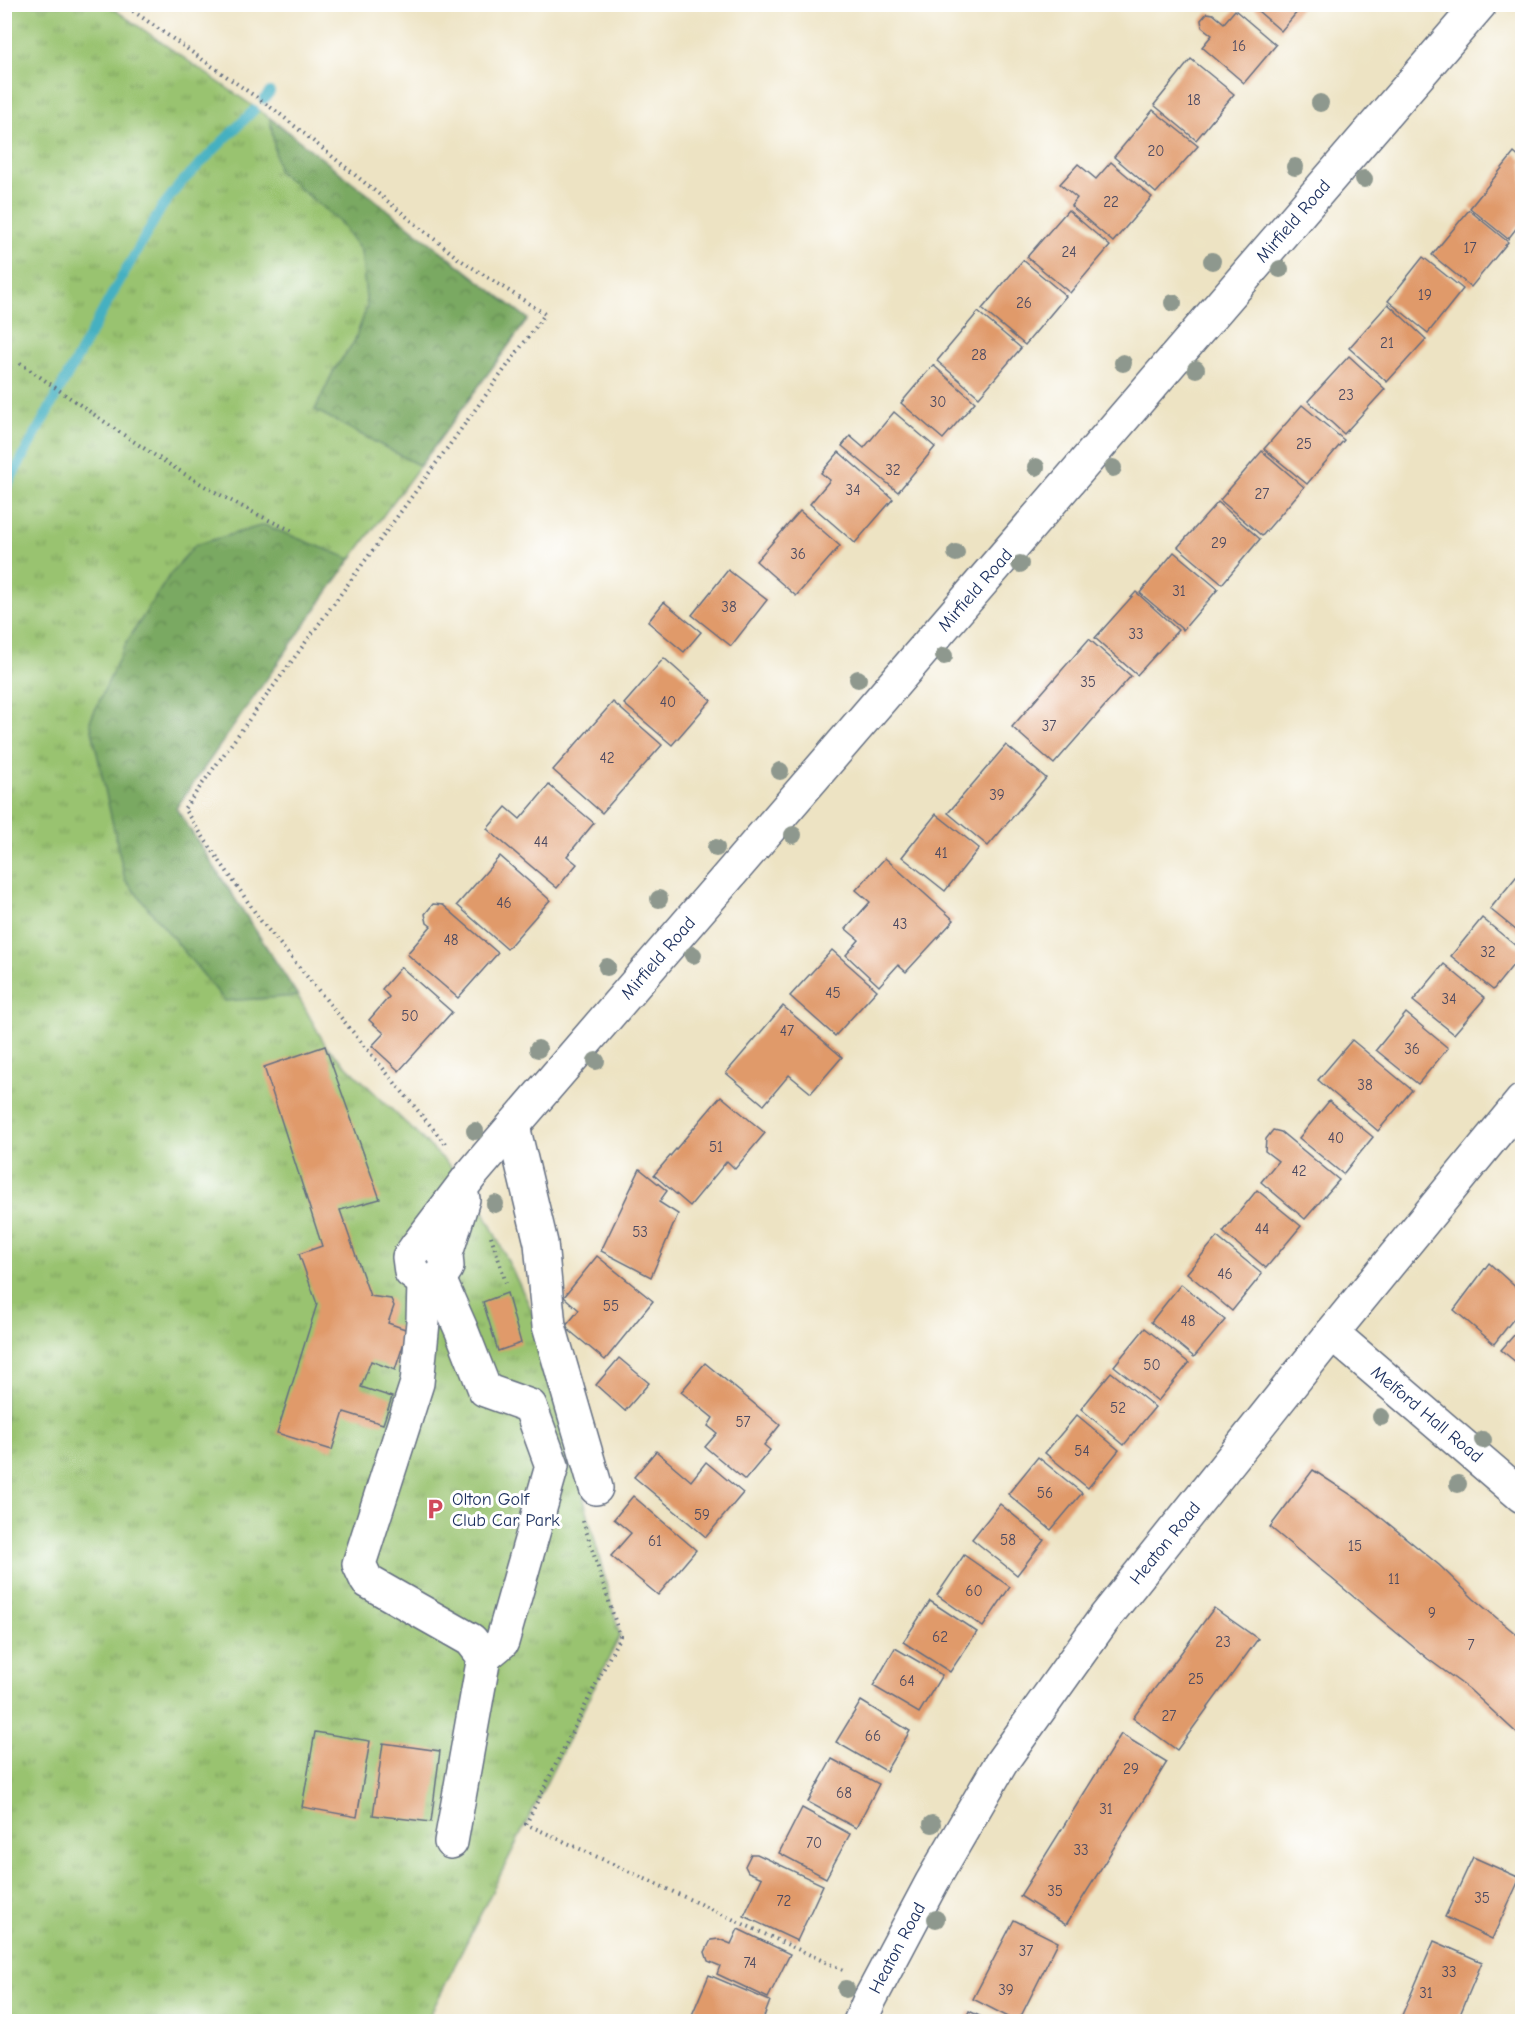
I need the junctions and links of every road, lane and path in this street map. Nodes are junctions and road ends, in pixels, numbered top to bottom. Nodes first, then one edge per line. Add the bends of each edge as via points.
1 (123, 4) edge
2 (1480, 4) edge
3 (20, 363) dead end
4 (293, 531) dead end
5 (1522, 1101) edge
6 (513, 1126) junction
7 (471, 1175) junction
8 (489, 1231) dead end
9 (431, 1265) junction
10 (507, 1287) dead end
11 (1332, 1333) junction
12 (1522, 1496) edge
13 (588, 1500) joint
14 (484, 1657) junction
15 (451, 1842) dead end
16 (878, 1986) junction
17 (860, 2022) edge

1 - 7 path via 276,111 459,259 545,314 184,809 261,921
2 - 6 street, Mirfield Road
3 - 4 path via 159,459 253,514
5 - 11 street, Heaton Road
6 - 7 street, Mirfield Road
6 - 13 street via 541,1243 549,1326
7 - 9 street, Mirfield Road
8 - 10 path
9 - 14 street via 485,1390 530,1406 552,1466 502,1642
9 - 14 street via 417,1383 359,1564 367,1581 471,1640
11 - 12 street, Melford Hall Road
11 - 16 street, Heaton Road via 1103,1620 1001,1763
13 - 16 path via 620,1636 526,1824
14 - 15 street
16 - 17 street, Heaton Road

